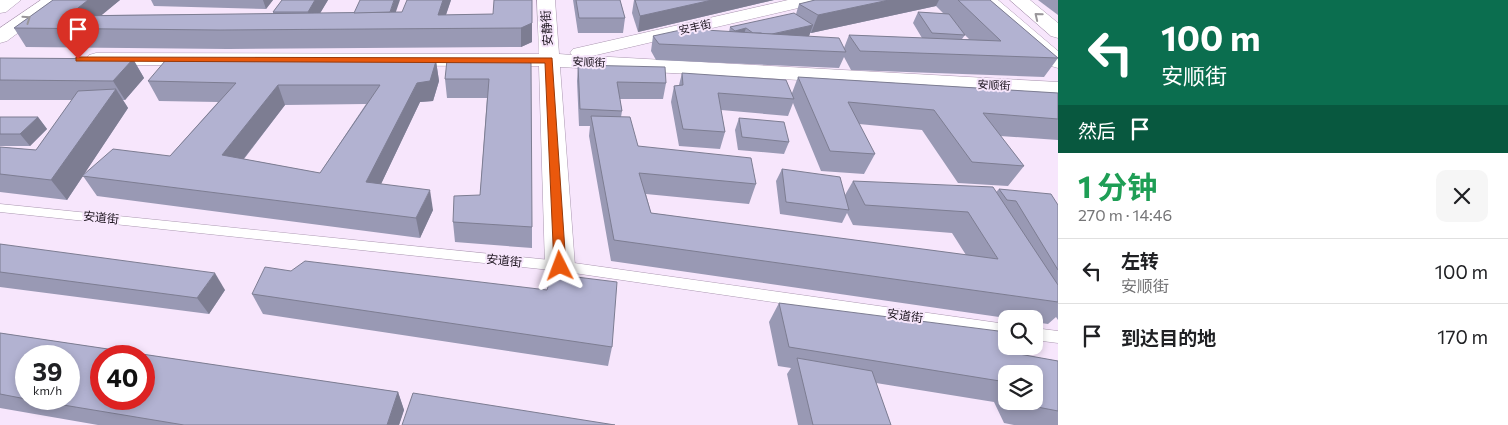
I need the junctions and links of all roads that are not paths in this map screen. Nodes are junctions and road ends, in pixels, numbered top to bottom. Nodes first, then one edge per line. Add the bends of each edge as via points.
1 (12, 0) edge
2 (53, 0) edge
3 (546, 0) edge
4 (811, 0) edge
5 (988, 0) edge
6 (1019, 0) edge
7 (0, 8) edge
8 (1058, 32) edge
9 (0, 37) edge
10 (80, 59) edge
11 (550, 60) junction
12 (1058, 62) edge
13 (1058, 88) edge
14 (0, 208) edge
15 (560, 266) junction
16 (998, 329) edge
17 (1043, 335) edge
18 (1058, 337) edge

1 - 7 main road
9 -> 2 main road
3 - 11 main road, 安静街
4 - 11 main road, 安丰街
5 - 12 main road
8 -> 6 main road
10 - 11 main road, 安顺街
11 - 13 main road, 安顺街
11 - 15 main road, 安静街
14 - 15 lane, 安道街
15 - 16 lane, 安道街
17 - 18 lane

